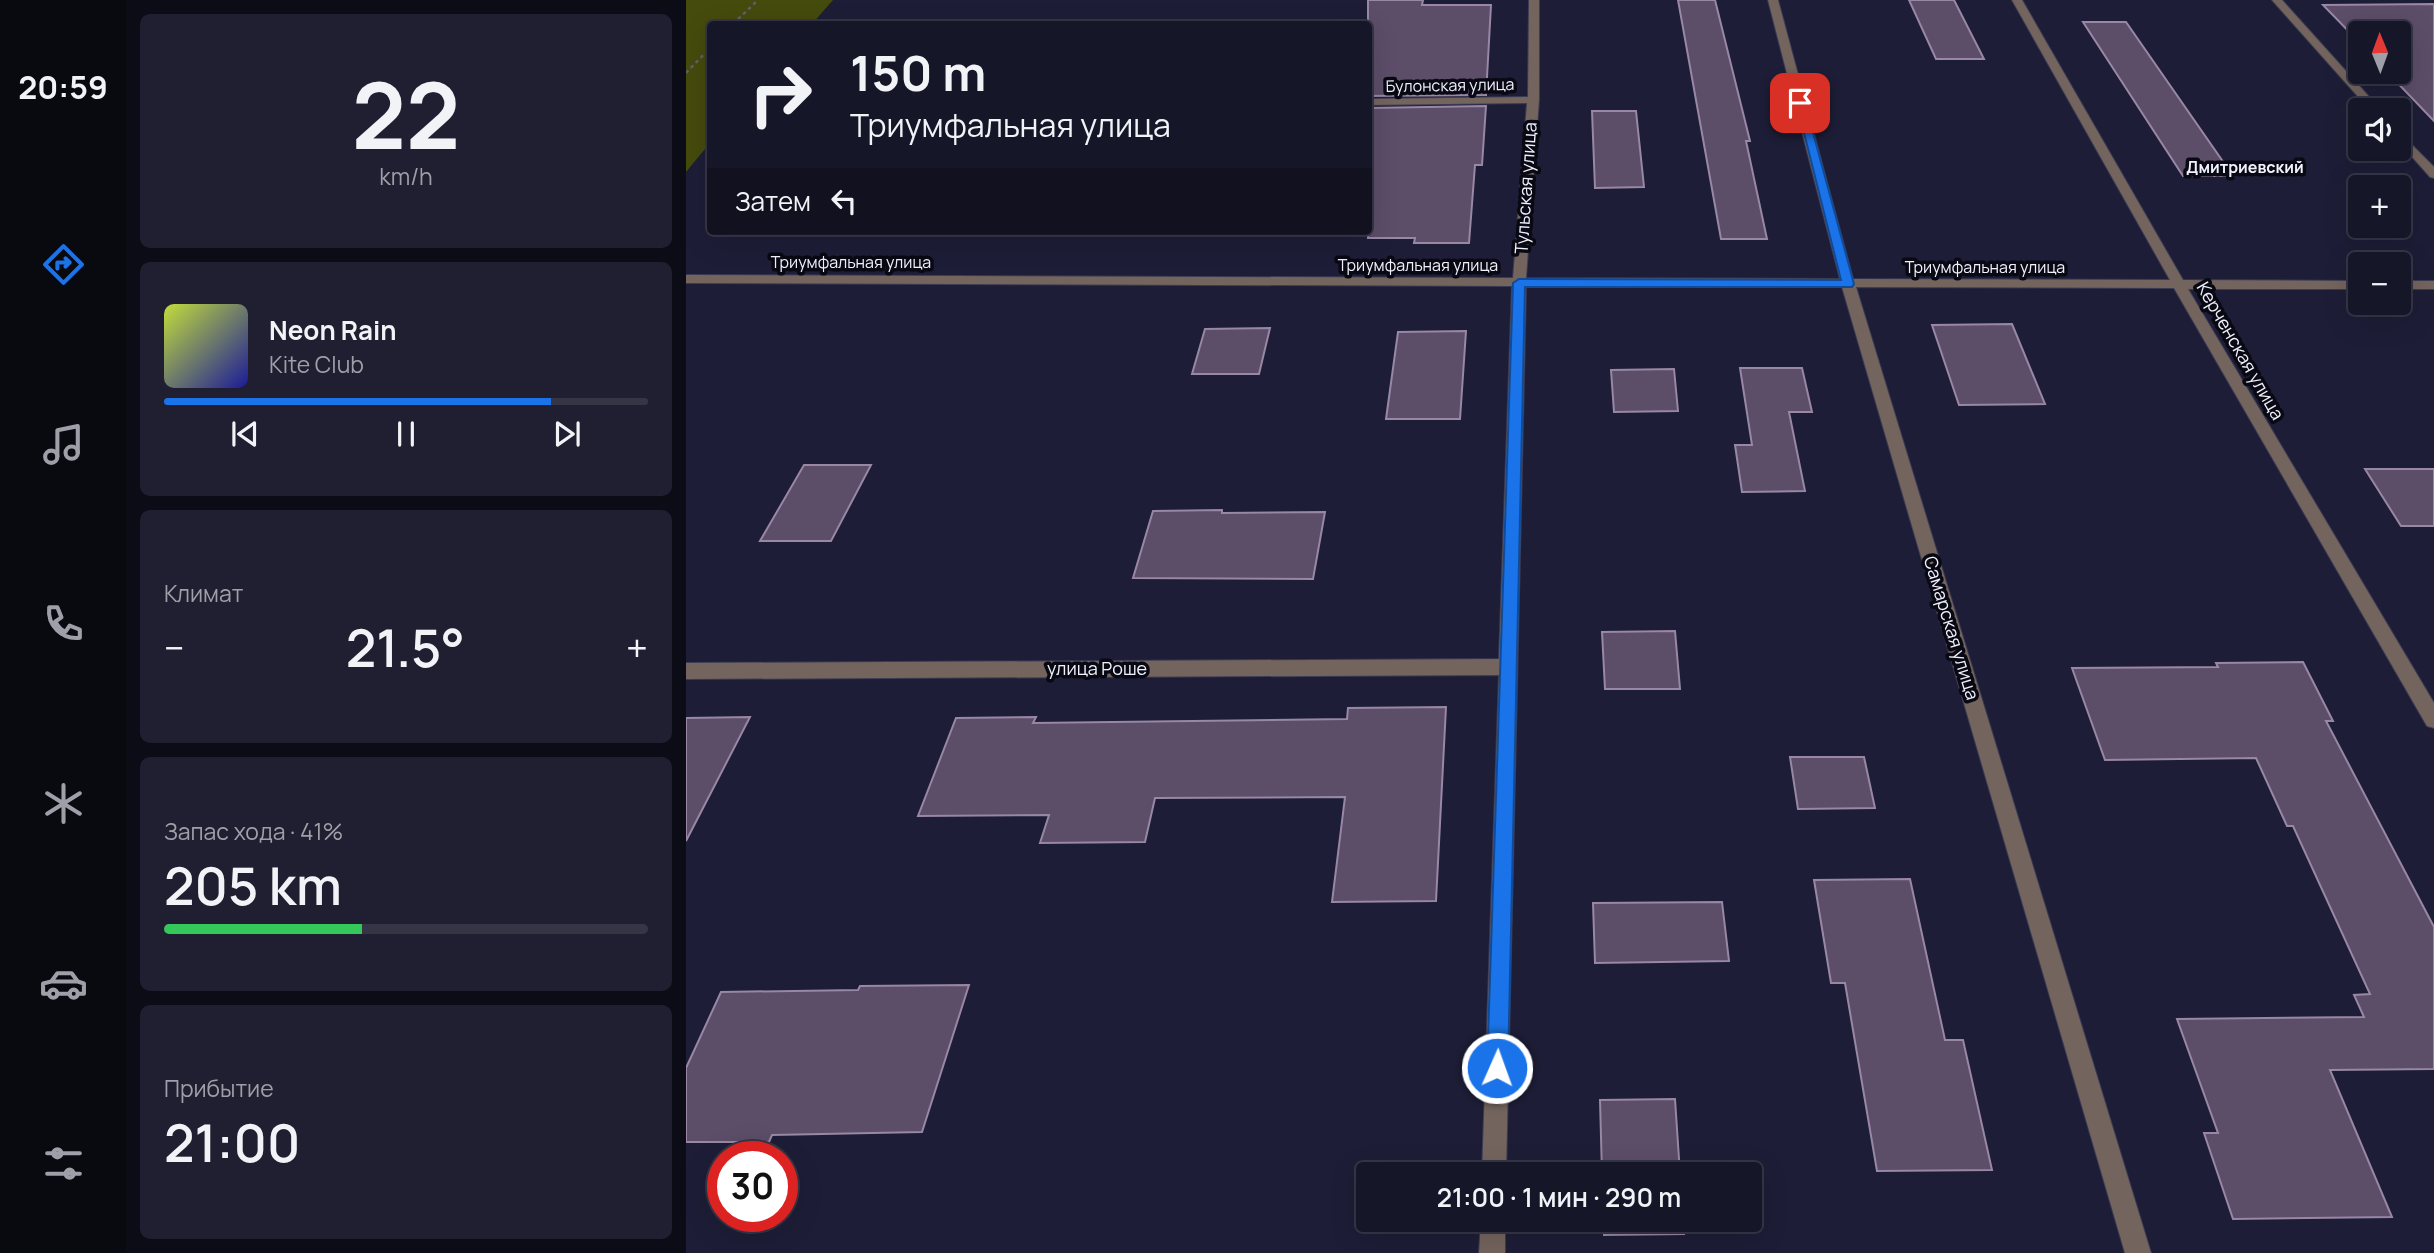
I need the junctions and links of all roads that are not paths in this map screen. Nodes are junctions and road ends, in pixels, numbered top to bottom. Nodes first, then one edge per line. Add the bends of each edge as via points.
1 (1534, 0) edge
2 (1773, 0) edge
3 (2017, 0) edge
4 (2277, 0) edge
5 (2365, 98) edge
6 (1532, 100) junction
7 (1372, 102) edge
8 (2411, 148) edge
9 (2434, 174) edge
10 (686, 279) edge
11 (1519, 283) junction
12 (1848, 284) junction
13 (2179, 285) junction
14 (2348, 285) edge
15 (2411, 285) edge
16 (2434, 285) edge
17 (1508, 667) junction
18 (686, 671) edge
19 (2434, 720) edge
20 (1494, 1162) edge
21 (1493, 1232) edge
22 (1492, 1253) edge
23 (2138, 1253) edge

1 - 6 street, Тульская улица
2 - 12 street, Самарская улица
3 - 13 street, Керченская улица
4 - 5 street
6 - 7 street, Булонская улица
6 - 11 street, Тульская улица
8 - 9 street
10 - 11 street, Триумфальная улица
11 - 12 street, Триумфальная улица
11 - 17 street, Тульская улица
12 - 13 street, Триумфальная улица
12 - 23 street, Самарская улица
13 - 14 street, Триумфальная улица
13 - 19 street, Керченская улица
15 - 16 street
17 - 18 street, улица Роше
17 - 20 street, Тульская улица
21 - 22 street

